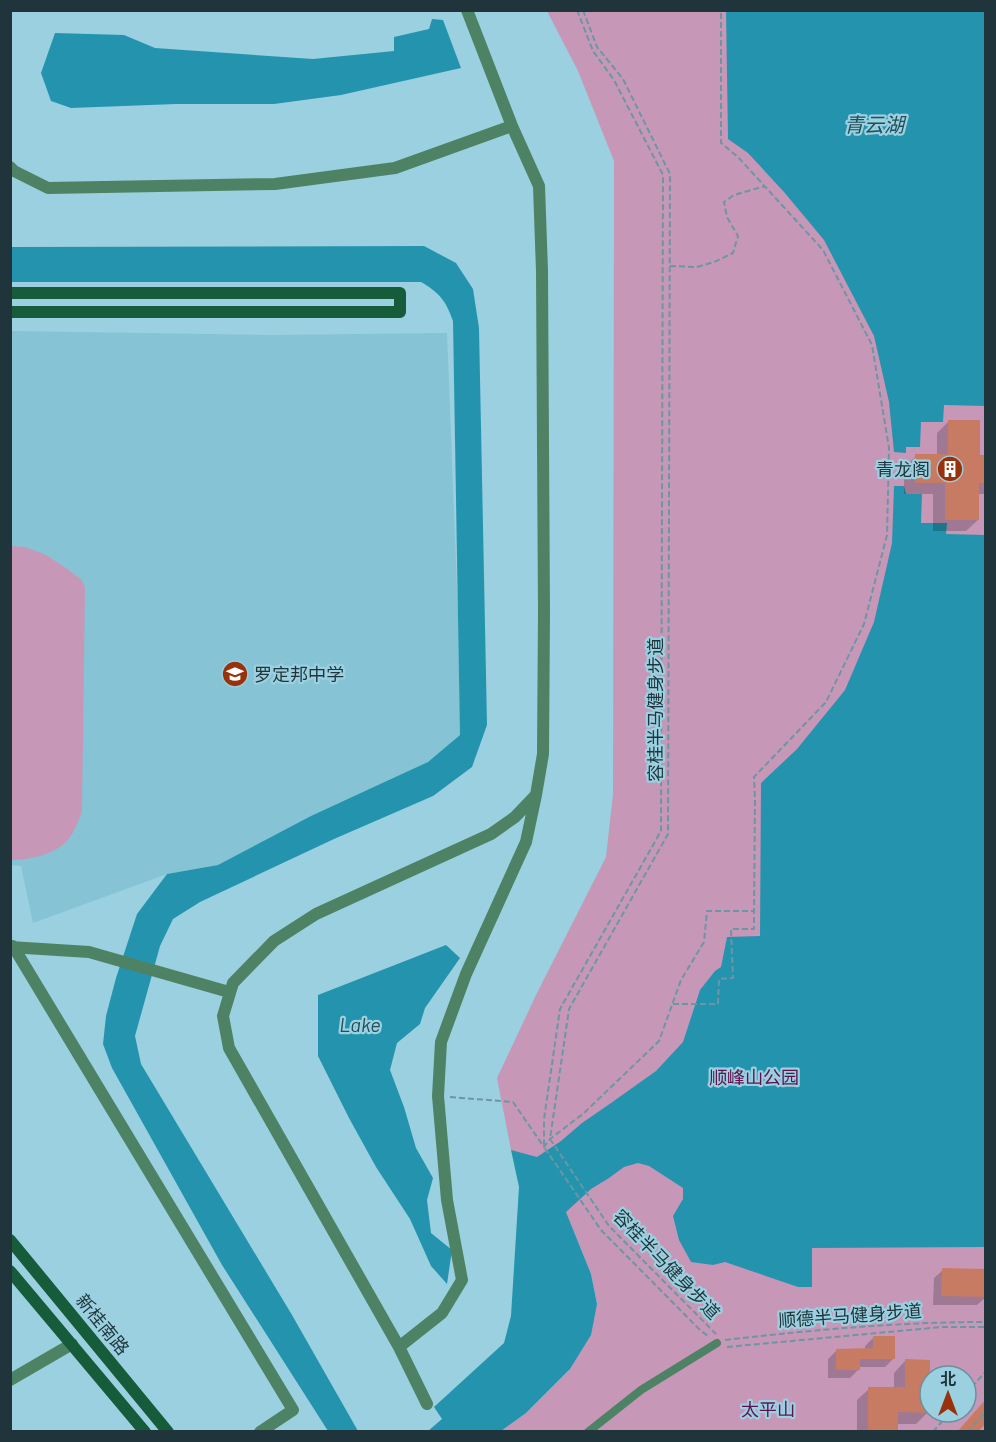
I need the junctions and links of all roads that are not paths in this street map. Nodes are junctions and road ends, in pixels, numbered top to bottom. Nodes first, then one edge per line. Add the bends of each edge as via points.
1 (467, 10) edge
2 (513, 126) junction
3 (10, 166) edge
4 (10, 292) edge
5 (10, 312) edge
6 (536, 795) junction
7 (12, 947) edge
8 (229, 993) junction
9 (10, 1240) edge
10 (10, 1271) edge
11 (719, 1341) road end
12 (72, 1344) junction
13 (399, 1347) junction
14 (10, 1380) edge
15 (427, 1404) dead end
16 (145, 1431) edge
17 (168, 1431) edge
18 (260, 1431) edge
19 (588, 1431) edge

1 - 2 street
2 - 3 street via 395,168 275,184 48,188
2 - 6 street via 539,186 543,754
4 - 5 street via 400,293 400,312
6 - 8 street via 491,834 316,914 274,941 233,983
6 - 13 street via 526,842 466,974 441,1042 438,1096 447,1200 462,1280 442,1312
7 - 8 street via 89,952
7 - 18 street via 292,1410
8 - 13 street via 223,1016 228,1048
9 - 17 street, 新桂南路
10 - 12 street, 新桂南路
11 - 19 lane via 641,1390
12 - 14 street
12 - 16 street, 新桂南路
13 - 15 street

